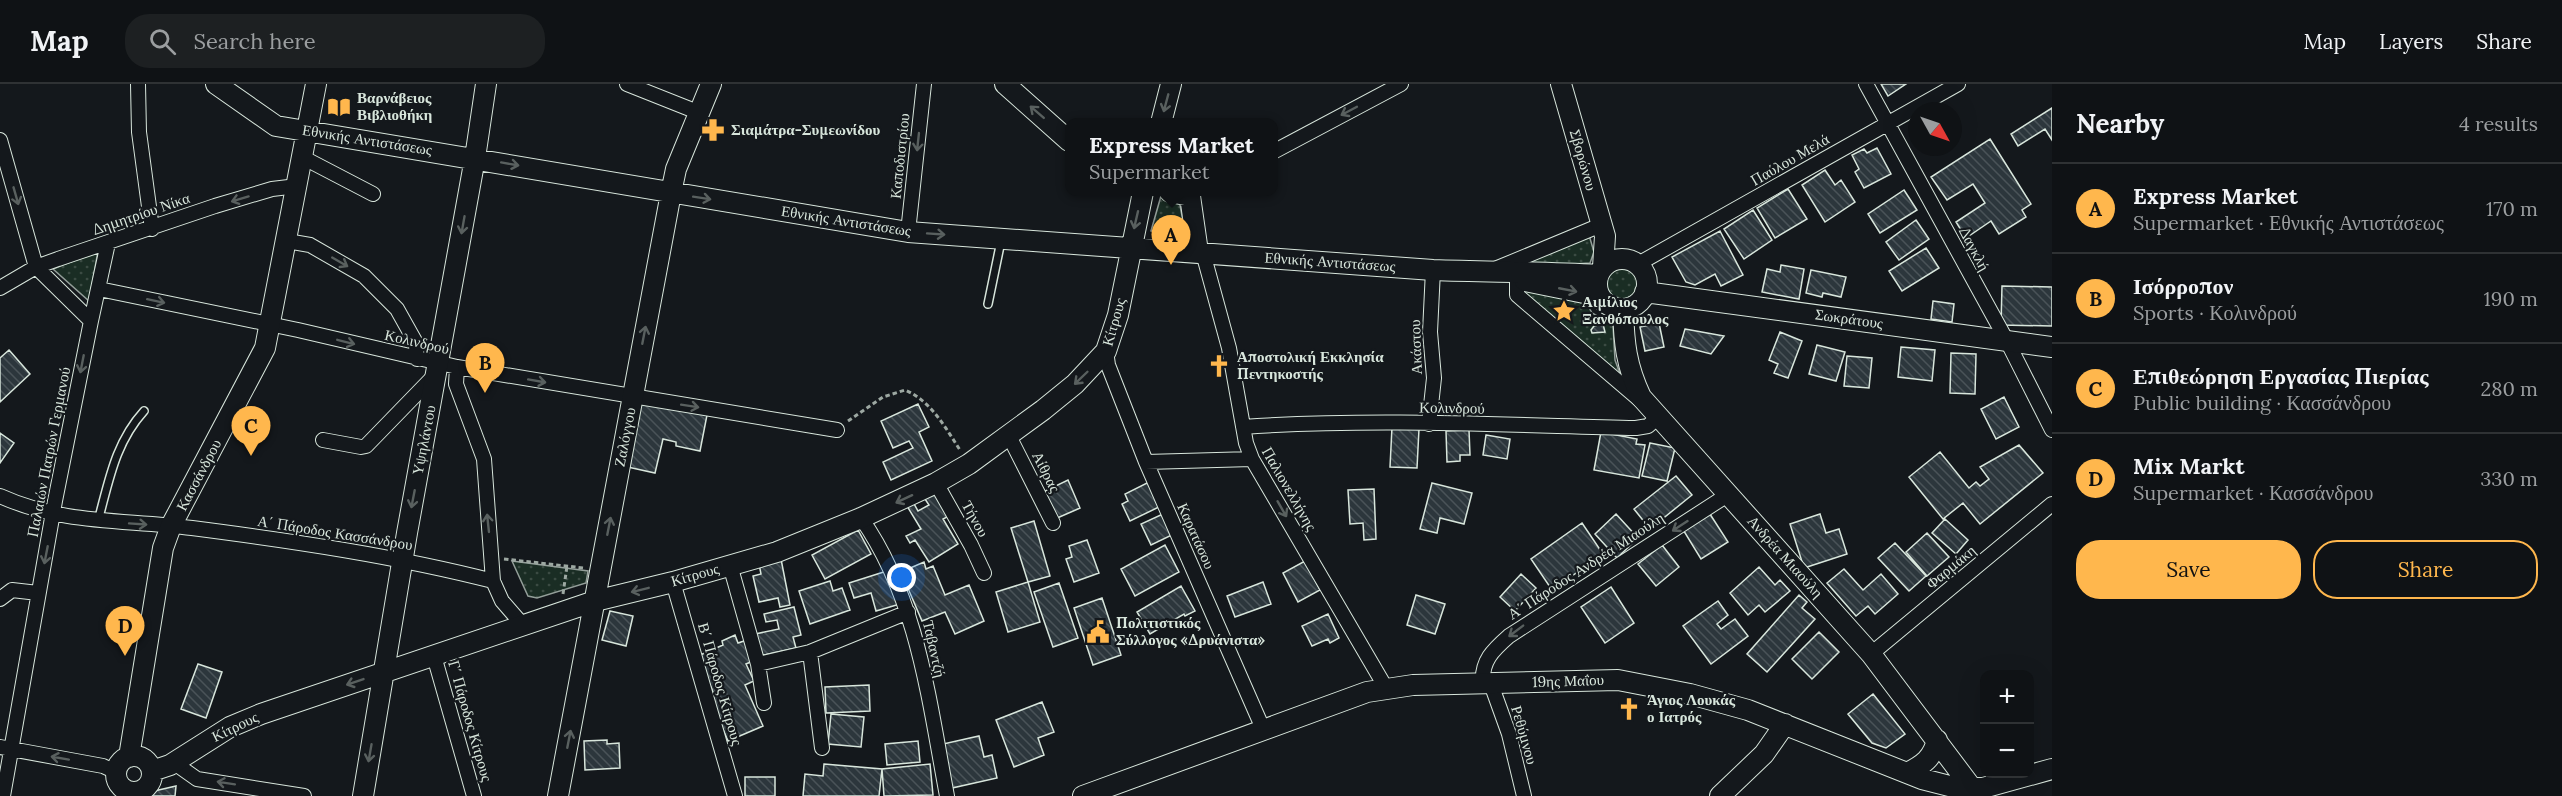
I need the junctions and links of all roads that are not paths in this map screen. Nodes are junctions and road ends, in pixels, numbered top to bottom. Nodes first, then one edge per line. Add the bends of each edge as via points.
1 (138, 84) edge
2 (216, 84) edge
3 (316, 84) edge
4 (486, 84) edge
5 (627, 84) edge
6 (711, 84) edge
7 (924, 84) edge
8 (1005, 84) edge
9 (1171, 84) edge
10 (1401, 84) edge
11 (1561, 84) edge
12 (1866, 84) edge
13 (1958, 84) edge
14 (700, 113) junction
15 (1162, 118) edge
16 (1887, 123) junction
17 (276, 126) junction
18 (307, 130) junction
19 (1065, 137) edge
20 (0, 140) edge
21 (1278, 149) edge
22 (475, 158) junction
23 (299, 172) junction
24 (671, 193) junction
25 (373, 194) dead end
26 (1142, 196) edge
27 (1195, 196) edge
28 (152, 229) junction
29 (1603, 230) junction
30 (908, 232) junction
31 (1002, 239) junction
32 (287, 241) junction
33 (108, 243) junction
34 (1130, 248) junction
35 (1201, 253) junction
36 (1632, 261) junction
37 (36, 267) junction
38 (1433, 270) junction
39 (1600, 271) junction
40 (1491, 273) junction
41 (1517, 280) junction
42 (0, 288) edge
43 (99, 289) junction
44 (1646, 292) junction
45 (1599, 296) junction
46 (988, 304) dead end
47 (1623, 309) junction
48 (91, 321) junction
49 (271, 325) junction
50 (2007, 341) junction
51 (2052, 347) edge
52 (1106, 351) junction
53 (417, 359) junction
54 (457, 367) junction
55 (437, 368) junction
56 (633, 397) junction
57 (144, 411) dead end
58 (1653, 413) junction
59 (1429, 424) junction
60 (1243, 427) junction
61 (837, 430) road end
62 (2052, 430) edge
63 (1009, 436) junction
64 (323, 440) dead end
65 (1252, 459) junction
66 (1146, 462) junction
67 (936, 483) junction
68 (1729, 494) junction
69 (0, 495) edge
70 (2052, 504) edge
71 (53, 513) junction
72 (861, 518) junction
73 (98, 521) junction
74 (1053, 523) dead end
75 (171, 526) junction
76 (403, 560) junction
77 (730, 565) junction
78 (984, 573) dead end
79 (493, 581) junction
80 (673, 582) junction
81 (38, 593) junction
82 (0, 599) edge
83 (594, 601) junction
84 (908, 612) junction
85 (522, 624) junction
86 (810, 652) junction
87 (1871, 654) junction
88 (434, 656) junction
89 (758, 664) junction
90 (385, 673) junction
91 (1487, 684) junction
92 (1386, 688) junction
93 (764, 703) dead end
94 (1785, 724) junction
95 (1264, 731) junction
96 (1937, 740) junction
97 (5, 748) edge
98 (822, 748) dead end
99 (129, 757) junction
100 (173, 762) junction
101 (2052, 770) edge
102 (152, 771) junction
103 (116, 772) junction
104 (1907, 773) junction
105 (1976, 792) edge
106 (123, 793) edge
107 (3, 796) edge
108 (304, 796) edge
109 (363, 796) edge
110 (474, 796) edge
111 (558, 796) edge
112 (735, 796) edge
113 (947, 796) edge
114 (1083, 796) edge
115 (1524, 796) edge
116 (1720, 796) edge

1 - 28 street via 139,132
2 - 17 main road, Εθνικής Αντιστάσεως
3 - 18 main road, Κασσάνδρου
4 - 22 main road, Υψηλάντου
5 - 14 street
6 - 14 main road, Ζαλόγγου
7 -> 30 street, Καποδιστρίου
19 -> 8 main road
9 -> 15 main road
10 -> 21 street
11 - 29 main road, Σβορώνου
12 - 16 street, Δαγκλή
13 - 16 street, Παύλου Μελά
14 - 24 main road, Ζαλόγγου via 676,169
16 - 36 street, Παύλου Μελά
16 - 50 street, Δαγκλή
17 - 18 main road, Εθνικής Αντιστάσεως
17 - 23 main road via 293,149
18 - 22 main road, Εθνικής Αντιστάσεως
18 - 23 main road, Κασσάνδρου
20 -> 37 street
22 -> 24 main road, Εθνικής Αντιστάσεως
22 -> 55 main road, Υψηλάντου
23 - 25 street
23 -> 28 street, Δημητρίου Νίκα via 272,189
23 - 32 main road, Κασσάνδρου
24 -> 30 main road, Εθνικής Αντιστάσεως
56 -> 24 main road, Ζαλόγγου
26 -> 34 main road, Κίτρους
27 - 35 main road
28 - 33 street, Δημητρίου Νίκα
29 - 36 main road
29 - 39 main road
29 - 40 street
30 -> 31 main road, Εθνικής Αντιστάσεως
31 - 34 main road, Εθνικής Αντιστάσεως
31 - 46 lane
32 - 49 main road, Κασσάνδρου
32 -> 53 street via 310,245 364,276 397,309 416,343
33 - 37 street, Δημητρίου Νίκα
33 - 43 street, Παλαιών Πατρών Γερμανού
34 - 35 main road, Εθνικής Αντιστάσεως
34 - 52 main road, Κίτρους via 1118,315
35 - 38 main road, Εθνικής Αντιστάσεως
35 - 60 street, Παλιονελλήνης via 1229,348
36 - 39 main road via 1612,260
36 - 44 main road via 1646,277
37 - 42 street, Δημητρίου Νίκα
37 - 48 street
38 - 40 main road, Εθνικής Αντιστάσεως
38 - 59 street, Ακάστου via 1430,332 1434,378
39 - 40 main road
39 - 45 main road via 1596,282
40 - 41 main road
41 -> 45 main road
41 - 58 street via 1517,295
43 - 48 street, Παλαιών Πατρών Γερμανού
43 -> 49 street, Κολινδρού
44 - 47 main road via 1637,304
44 - 50 main road, Σωκράτους
45 - 47 main road via 1609,306
47 - 58 main road, Ανδρέα Μιαούλη via 1623,344 1630,375
48 -> 71 street, Παλαιών Πατρών Γερμανού
49 -> 53 street, Κολινδρού
49 - 75 main road, Κασσάνδρου via 260,362
50 - 51 main road, Σωκράτους
50 - 62 street, Δαγκλή
52 -> 63 main road, Κίτρους via 1075,384
52 - 66 street, Καρατάσου
53 - 55 street, Κολινδρού
54 - 55 street, Κολινδρού
54 -> 56 street, Κολινδρού
79 -> 54 street via 484,459 456,384
55 - 64 street via 366,446
55 -> 76 main road, Υψηλάντου
56 -> 61 street, Κολινδρού
83 -> 56 main road, Ζαλόγγου
57 - 73 lane via 120,444
58 - 59 street, Κολινδρού via 1648,426 1636,428
58 - 68 main road, Ανδρέα Μιαούλη
59 - 60 street, Κολινδρού
60 - 65 street, Παλιονελλήνης
63 - 67 main road, Κίτρους
63 - 74 street, Αίθρας
65 - 66 street
65 -> 92 street, Παλιονελλήνης
66 - 95 street, Καρατάσου
67 -> 72 main road, Κίτρους
67 - 78 street, Τήνου
68 - 87 main road, Ανδρέα Μιαούλη
68 -> 91 street, Α΄ Πάροδος Ανδρέα Μιαούλη via 1509,636 1487,658 1482,672
69 - 71 street, Α΄ Πάροδος Κασσάνδρου via 27,508
70 - 87 street, Φαρμάκη
71 - 73 street, Α΄ Πάροδος Κασσάνδρου
71 -> 81 street, Παλαιών Πατρών Γερμανού
72 - 77 main road, Κίτρους via 777,552
72 - 84 street, Ταβαντζή via 886,558
73 -> 75 street, Α΄ Πάροδος Κασσάνδρου
75 - 76 street, Α΄ Πάροδος Κασσάνδρου
75 - 99 main road, Κασσάνδρου via 163,548
76 - 79 street, Α΄ Πάροδος Κασσάνδρου
76 - 90 main road, Υψηλάντου
77 - 80 main road, Κίτρους
77 - 89 street
79 - 85 street via 502,601
80 -> 83 main road, Κίτρους
80 - 112 street, Β΄ Πάροδος Κίτρους
81 - 82 street via 12,590
81 - 97 street, Παλαιών Πατρών Γερμανού
83 - 85 main road, Κίτρους
111 -> 83 main road, Ζαλόγγου
84 - 86 street
84 - 113 street, Ταβαντζή
85 - 88 main road, Κίτρους
86 - 89 street
86 - 98 street
87 - 96 main road, Ανδρέα Μιαούλη
88 - 90 main road, Κίτρους
88 - 110 street, Γ΄ Πάροδος Κίτρους
89 - 93 street
90 -> 100 main road, Κίτρους via 230,727
90 -> 109 main road, Υψηλάντου
91 - 92 main road, 19ης Μαΐου
91 - 94 main road, 19ης Μαΐου via 1618,680 1720,701
91 - 115 street, Ρεθύμνου via 1509,734
92 - 95 main road, 19ης Μαΐου via 1346,698
94 - 104 main road, 19ης Μαΐου
94 - 116 main road via 1764,754
95 - 114 main road, 19ης Μαΐου
96 - 104 main road via 1935,751 1924,765
96 - 105 main road, Ανδρέα Μιαούλη
103 -> 97 street via 103,766
97 - 107 street, Παλαιών Πατρών Γερμανού
99 - 102 main road via 146,761
99 - 103 main road via 121,761
100 - 102 main road, Κίτρους
108 -> 100 street via 197,779
101 - 105 main road, 19ης Μαΐου
102 - 106 main road via 147,786
103 - 106 main road
104 - 105 main road, 19ης Μαΐου

